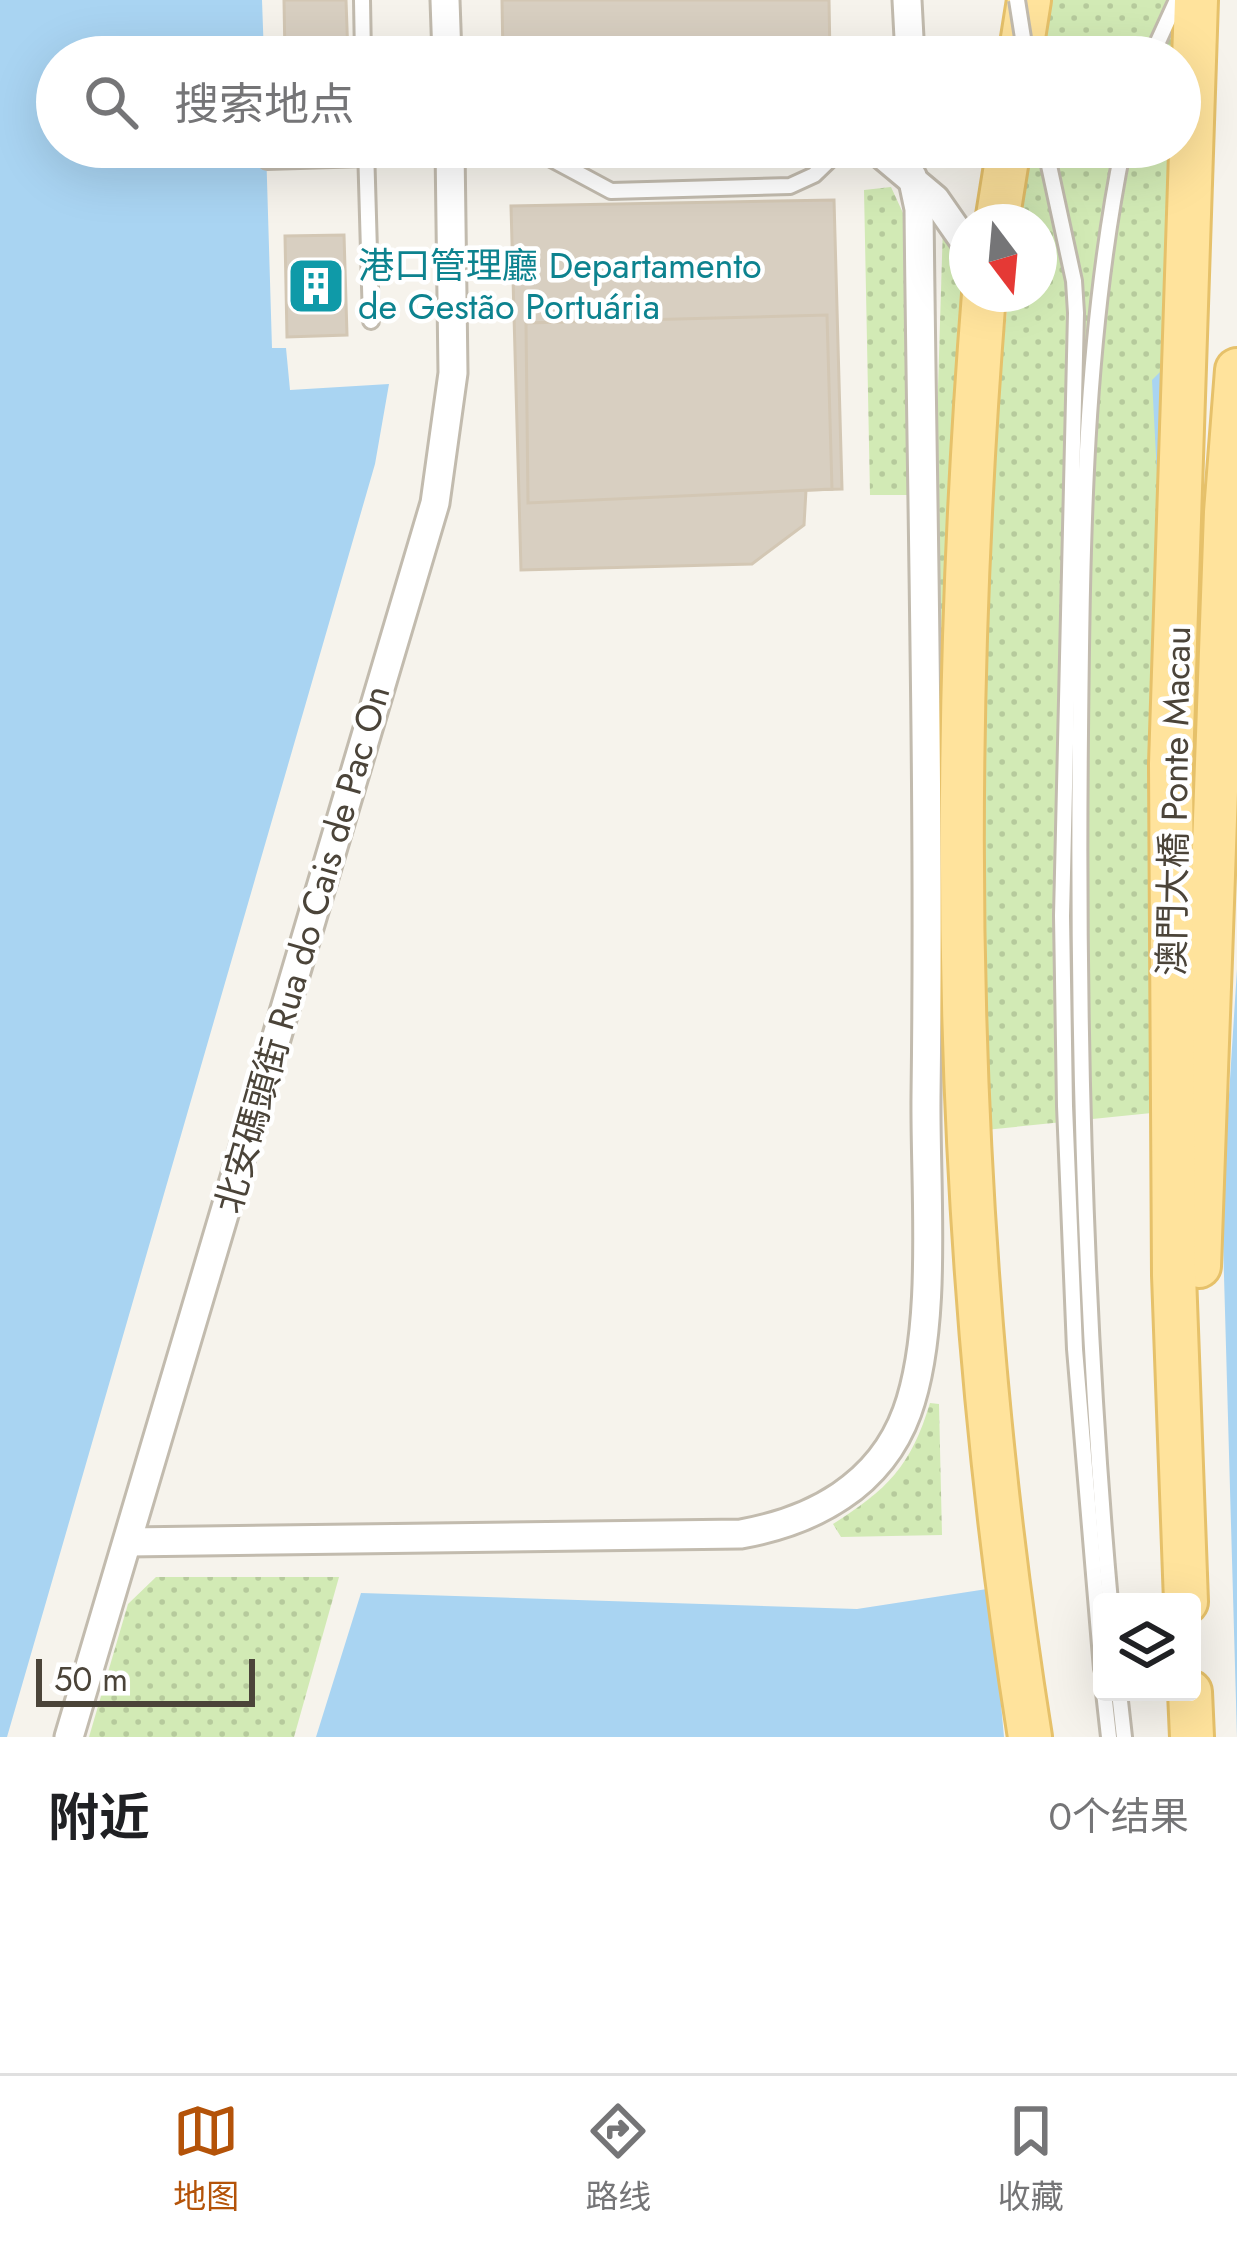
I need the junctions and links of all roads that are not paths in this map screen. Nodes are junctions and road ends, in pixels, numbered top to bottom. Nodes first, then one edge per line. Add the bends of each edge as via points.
1 (362, 0) edge
2 (445, 0) edge
3 (907, 0) edge
4 (1017, 0) edge
5 (1030, 0) edge
6 (1177, 0) edge
7 (1196, 0) edge
8 (363, 36) edge
9 (446, 36) edge
10 (909, 36) edge
11 (1021, 36) edge
12 (1026, 36) edge
13 (1161, 36) edge
14 (1195, 36) edge
15 (366, 168) edge
16 (448, 168) edge
17 (569, 168) edge
18 (821, 168) edge
19 (901, 168) edge
20 (1006, 168) edge
21 (1050, 168) edge
22 (1120, 168) edge
23 (1191, 168) edge
24 (912, 176) junction
25 (1001, 204) edge
26 (949, 219) edge
27 (984, 312) edge
28 (371, 321) dead end
29 (1237, 370) edge
30 (1185, 1483) junction
31 (128, 1542) junction
32 (1096, 1593) edge
33 (1110, 1593) edge
34 (1186, 1593) edge
35 (1105, 1701) edge
36 (1120, 1701) edge
37 (1190, 1701) edge
38 (69, 1737) edge
39 (1030, 1737) edge
40 (1109, 1737) edge
41 (1124, 1737) edge
42 (1192, 1737) edge

1 - 8 lane
2 - 9 street
3 - 10 street
4 - 11 lane, bridge
5 - 12 main road
6 - 13 lane
7 - 14 main road, 澳門大橋 Ponte Macau
15 - 28 lane
16 - 31 street, 北安碼頭街 Rua do Cais de Pac On via 453,373 436,503
17 - 18 lane via 611,191 790,186
19 - 24 street
20 - 25 main road
21 - 32 lane via 1075,281 1065,1106
22 - 33 lane via 1090,431 1078,907 1080,1147
23 - 30 main road, 澳門大橋 Ponte Macau via 1171,764 1174,1275
24 - 26 street
24 - 31 street via 919,209 927,936 923,1311 918,1373 892,1445 832,1505 787,1526 741,1534
27 - 39 main road via 965,538 961,888 976,1256
29 - 30 main road
30 - 34 main road, 澳門大橋 Ponte Macau
31 - 38 street, 北安碼頭街 Rua do Cais de Pac On
35 - 40 lane
36 - 41 lane
37 - 42 main road

